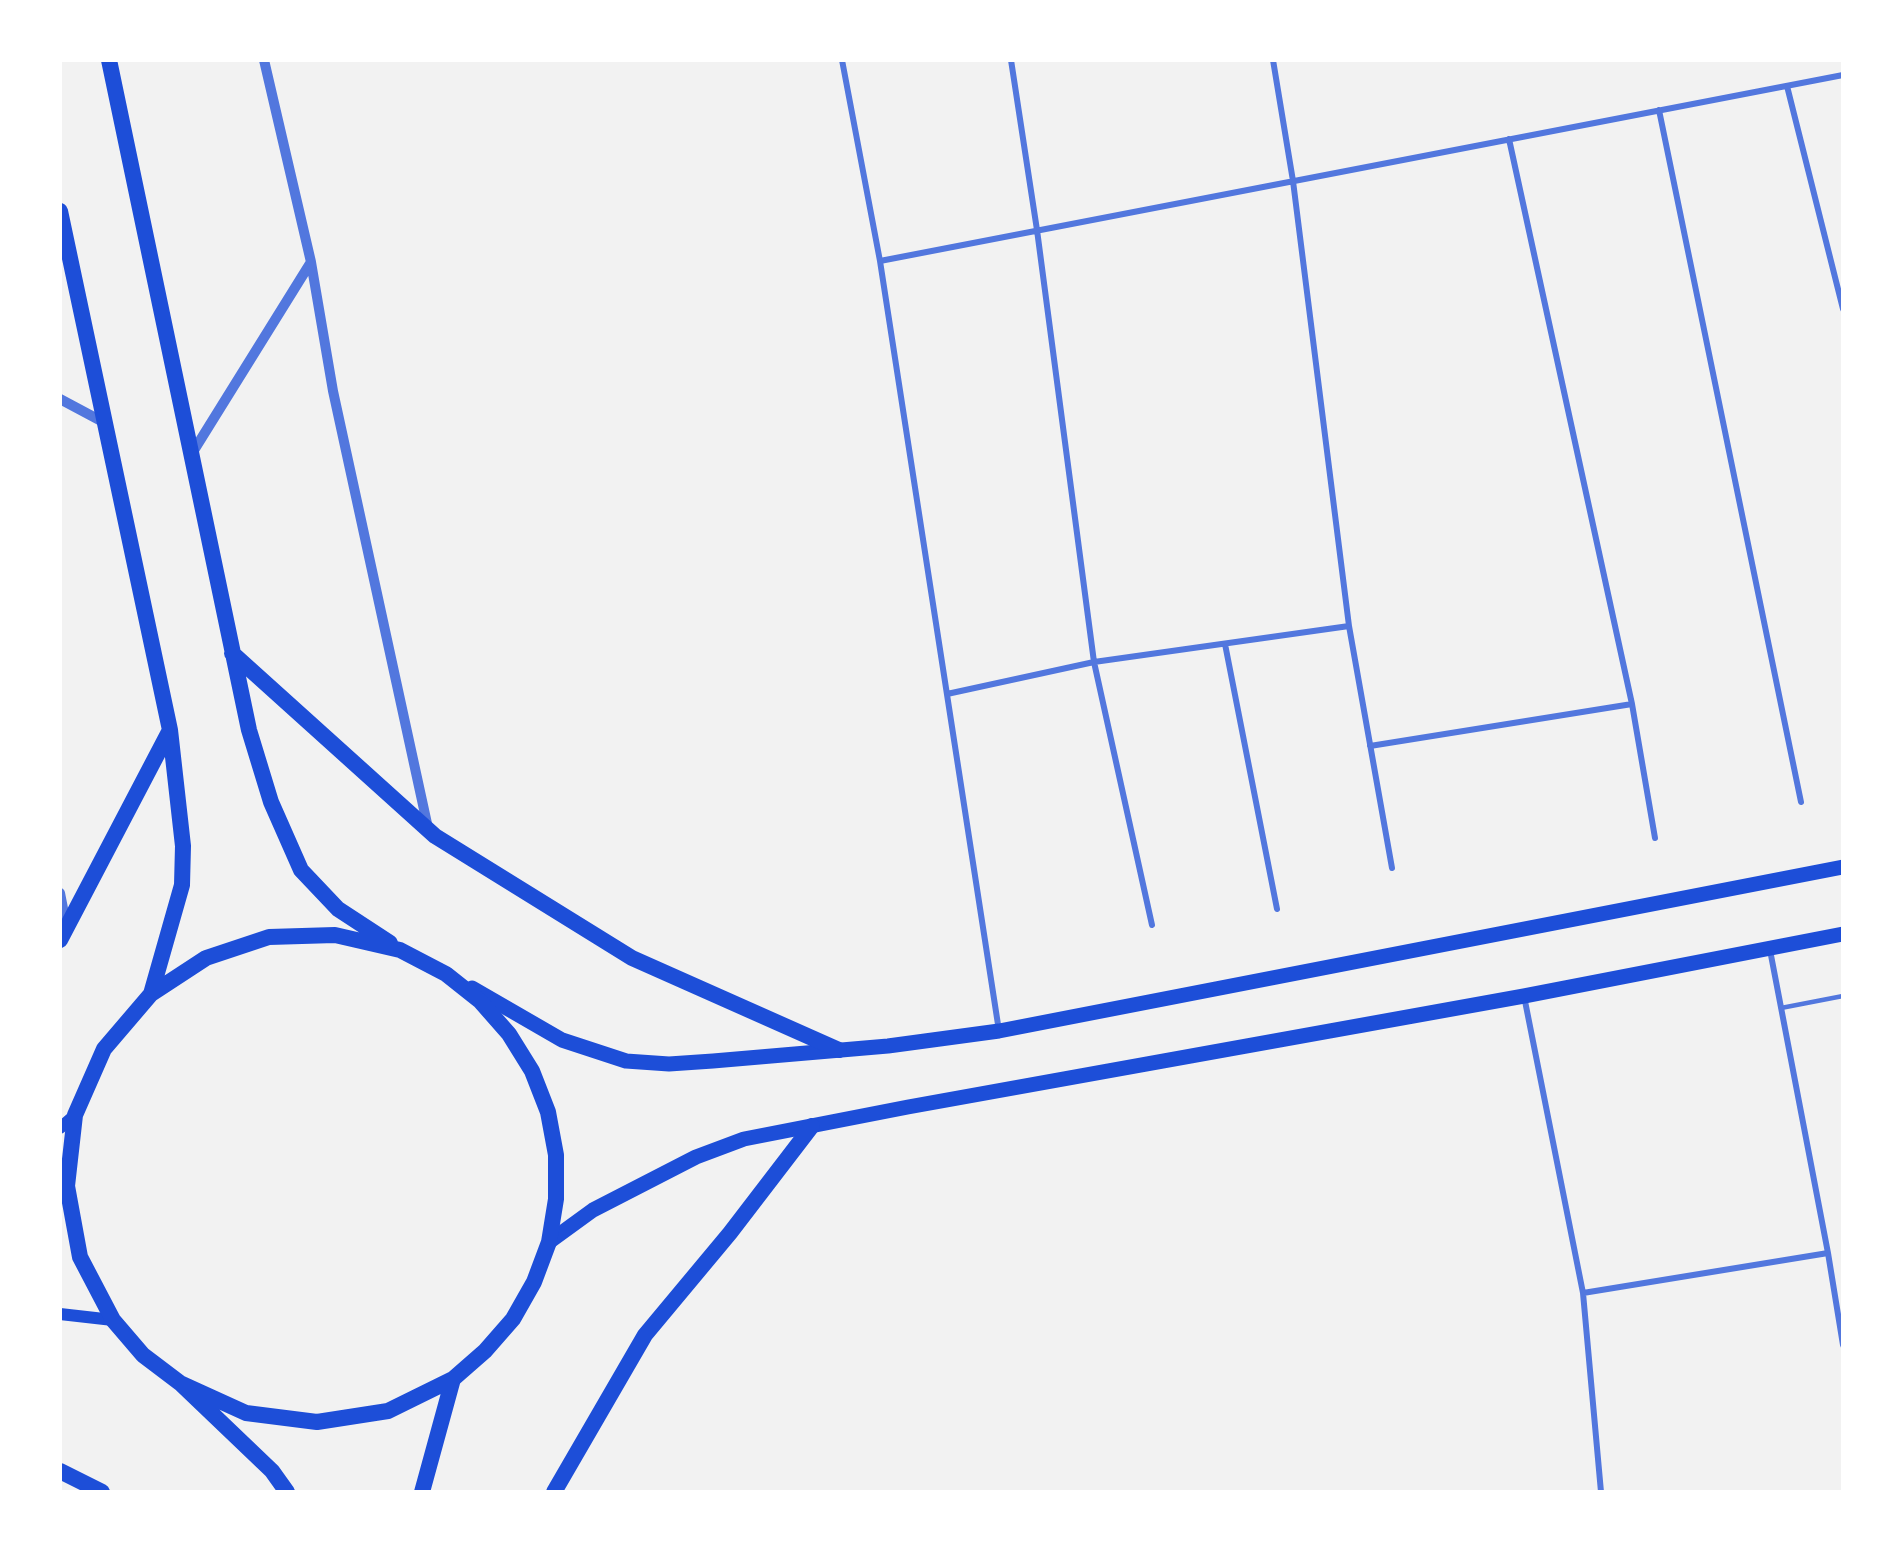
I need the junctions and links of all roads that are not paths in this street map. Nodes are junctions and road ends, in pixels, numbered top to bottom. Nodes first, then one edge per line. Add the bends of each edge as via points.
1 (109, 60) edge
2 (264, 60) edge
3 (842, 60) edge
4 (1011, 60) edge
5 (1273, 60) edge
6 (1843, 75) edge
7 (1786, 86) junction
8 (1659, 110) junction
9 (1509, 139) junction
10 (1293, 181) junction
11 (60, 211) edge
12 (1037, 230) junction
13 (311, 261) junction
14 (880, 261) junction
15 (1843, 309) edge
16 (60, 399) edge
17 (105, 423) junction
18 (191, 456) junction
19 (1349, 626) junction
20 (1225, 644) junction
21 (232, 653) junction
22 (1094, 662) junction
23 (947, 694) junction
24 (1632, 704) junction
25 (170, 730) junction
26 (1370, 746) junction
27 (1801, 802) dead end
28 (429, 831) junction
29 (1655, 838) dead end
30 (1843, 867) edge
31 (1392, 868) dead end
32 (60, 893) edge
33 (1277, 909) dead end
34 (1152, 924) dead end
35 (63, 934) edge
36 (1843, 934) edge
37 (1769, 947) junction
38 (400, 950) junction
39 (446, 974) junction
40 (151, 994) junction
41 (1524, 996) junction
42 (1843, 996) edge
43 (1781, 1008) junction
44 (999, 1031) junction
45 (839, 1050) junction
46 (75, 1115) junction
47 (812, 1126) junction
48 (60, 1128) edge
49 (549, 1242) junction
50 (1828, 1253) junction
51 (1583, 1293) junction
52 (60, 1314) edge
53 (113, 1320) junction
54 (1843, 1345) edge
55 (453, 1378) junction
56 (180, 1383) junction
57 (60, 1471) edge
58 (102, 1492) edge
59 (287, 1492) edge
60 (422, 1492) edge
61 (554, 1492) edge
62 (1601, 1492) edge

1 - 18 highway
2 - 13 street
3 - 14 street
4 - 12 street
5 - 10 street
6 - 7 street
7 - 8 street
7 - 15 street
8 - 9 street
8 - 27 street
9 - 10 street
9 - 24 street
10 - 12 street
10 - 19 street
11 - 17 highway
12 - 14 street
12 - 22 street
13 - 18 street
13 - 28 street via 333,391
14 - 23 street
16 - 17 street
17 - 25 highway
18 - 21 highway
19 - 20 street
19 - 26 street
20 - 22 street
20 - 33 street
21 - 28 highway
21 - 38 highway via 249,730 271,802 301,870 338,909
22 - 23 street
22 - 34 street
23 - 44 street
24 - 26 street
24 - 29 street
25 - 35 highway
25 - 40 highway via 183,846 182,885
26 - 31 street
28 - 45 highway via 632,958
30 - 44 main road
32 - 35 street
36 - 37 main road
37 - 41 main road
37 - 43 street
38 - 39 highway
38 - 40 highway via 336,935 269,937 206,958
39 - 45 main road via 562,1040 626,1061 669,1064
39 - 49 highway via 480,1001 509,1034 532,1071 548,1112 556,1155 556,1199
40 - 46 highway via 104,1049
41 - 47 main road
41 - 51 street
42 - 43 lane
43 - 50 street
44 - 45 main road
46 - 48 main road
46 - 53 highway via 67,1186 80,1257
47 - 49 main road via 744,1139 696,1157 593,1210
47 - 61 highway via 645,1335
49 - 55 highway via 534,1282 513,1319 485,1351
50 - 51 street
50 - 54 street
51 - 62 street
52 - 53 main road
53 - 56 highway via 143,1355
55 - 56 highway via 388,1411 317,1422 246,1413
55 - 60 highway
56 - 59 highway via 272,1471
57 - 58 highway

